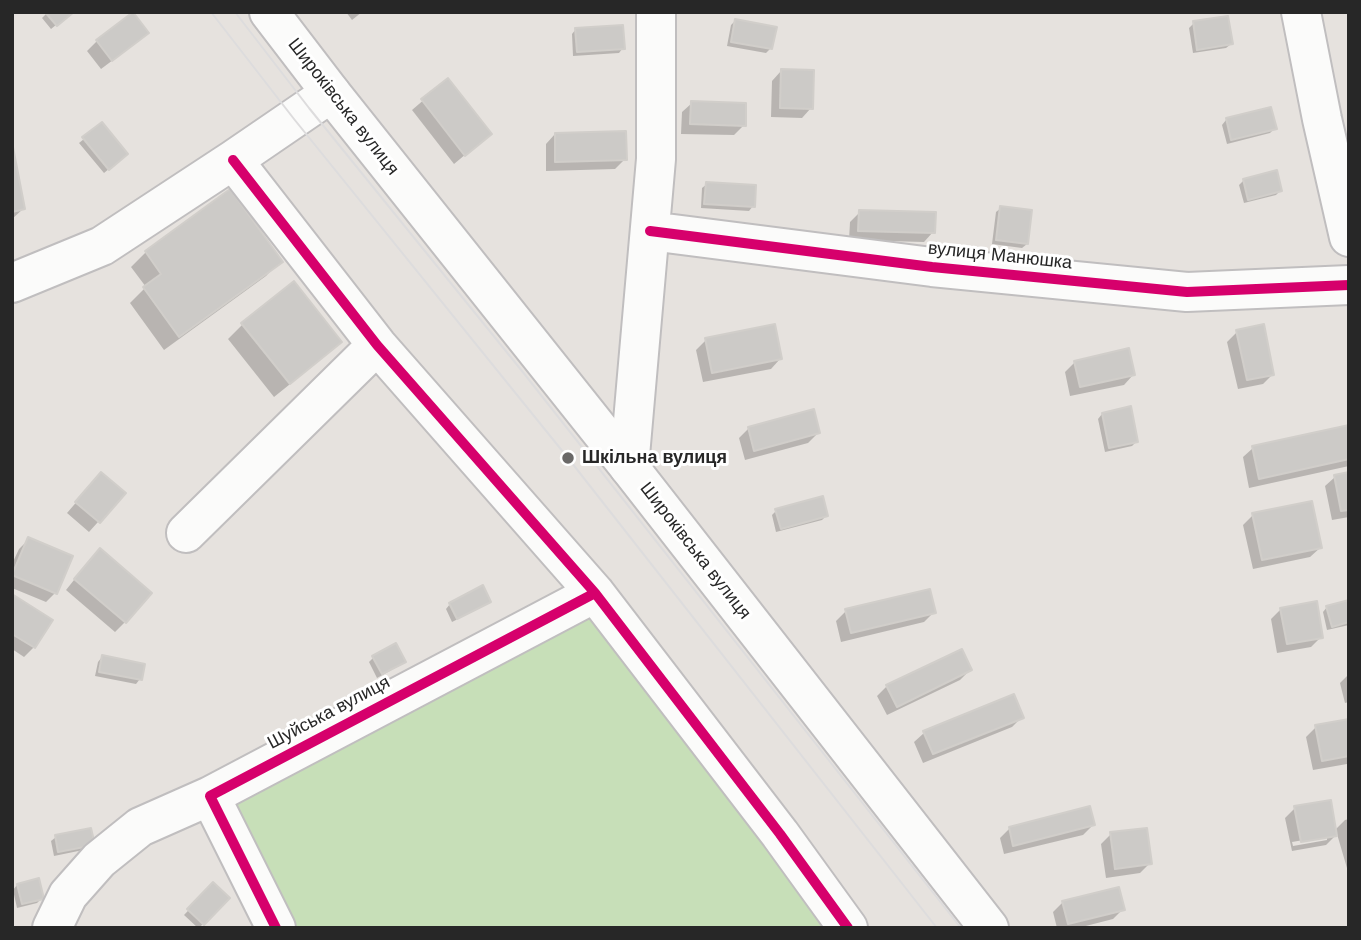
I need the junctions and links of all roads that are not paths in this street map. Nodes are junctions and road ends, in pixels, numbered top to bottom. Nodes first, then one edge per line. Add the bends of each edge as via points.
1 (269, 12) edge
2 (656, 12) edge
3 (1301, 12) edge
4 (331, 93) junction
5 (233, 160) junction
6 (650, 231) junction
7 (1349, 237) edge
8 (12, 283) edge
9 (1349, 285) edge
10 (377, 345) junction
11 (629, 467) junction
12 (186, 533) dead end
13 (595, 593) junction
14 (210, 796) junction
15 (52, 928) edge
16 (276, 928) edge
17 (848, 928) edge
18 (989, 928) edge

1 - 4 street, Широківська вулиця
2 - 6 street via 656,159
3 - 7 street
4 - 5 street
4 - 11 street, Широківська вулиця
5 - 8 street via 102,246
5 - 10 street
6 - 9 street, вулиця Манюшка via 932,267 1187,292
6 - 11 street
10 - 12 street
10 - 13 street
11 - 18 street, Широківська вулиця
13 - 14 street, Шуйська вулиця
13 - 17 street
14 - 15 street, Шуйська вулиця via 140,827 99,860 68,895
14 - 16 street

